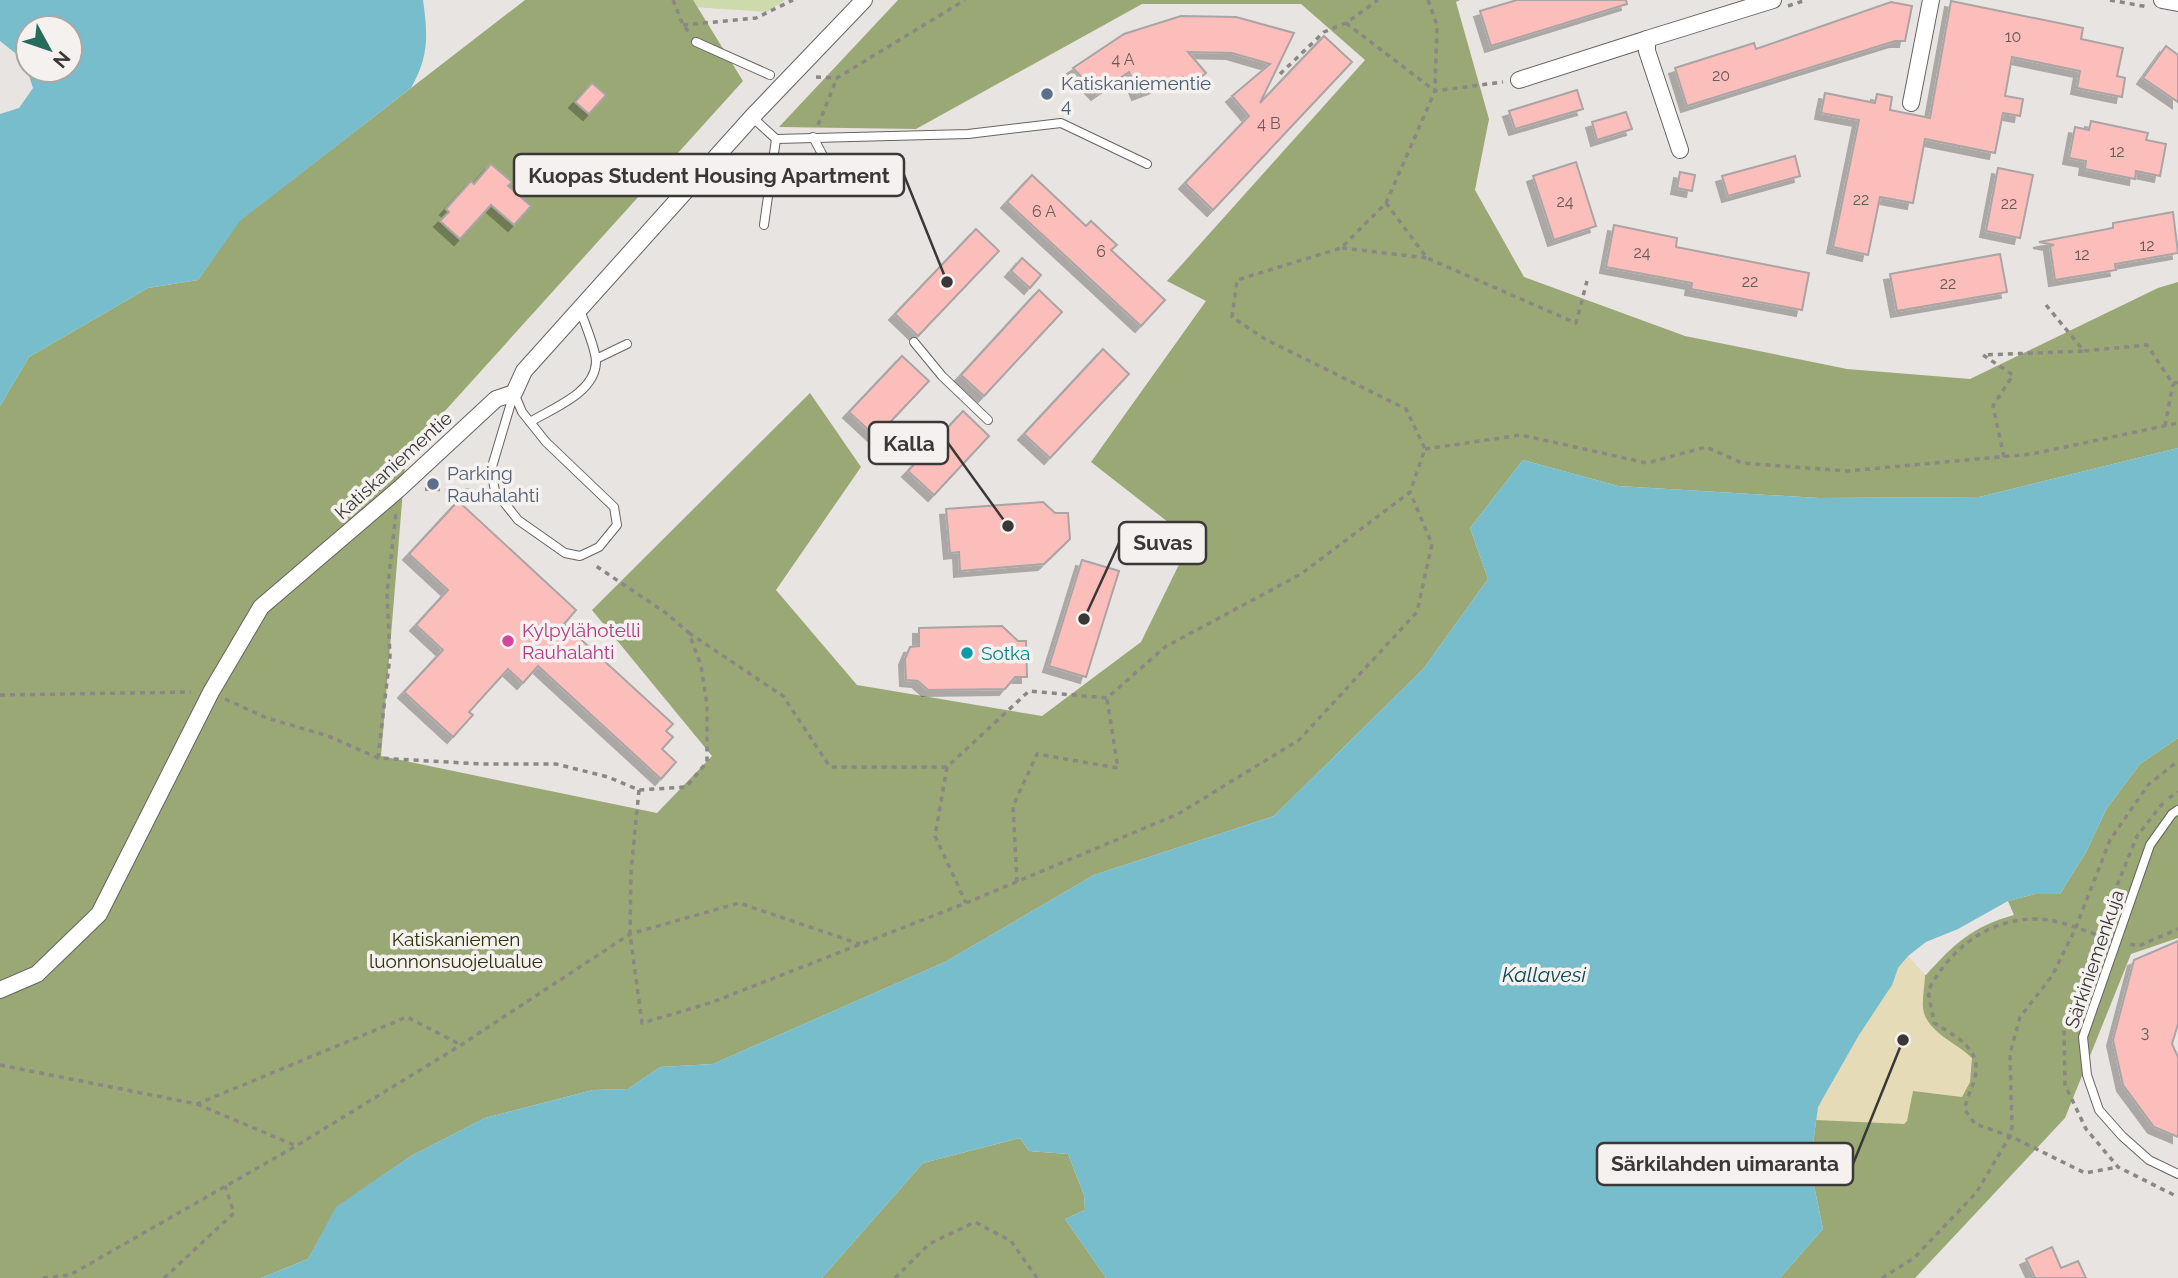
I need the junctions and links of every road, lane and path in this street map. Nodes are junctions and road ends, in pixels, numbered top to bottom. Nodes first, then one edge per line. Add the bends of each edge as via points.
1 (673, 0) edge
2 (793, 0) edge
3 (864, 0) edge
4 (965, 0) edge
5 (1378, 0) edge
6 (1428, 0) edge
7 (1773, 0) edge
8 (1931, 0) edge
9 (2110, 0) edge
10 (2178, 3) edge
11 (2156, 4) edge
12 (1346, 23) junction
13 (683, 25) junction
14 (1647, 39) junction
15 (696, 41) joint
16 (1280, 74) dead end
17 (770, 75) dead end
18 (814, 76) dead end
19 (837, 78) junction
20 (1519, 80) joint
21 (1436, 91) junction
22 (1911, 103) dead end
23 (752, 117) junction
24 (813, 137) junction
25 (776, 139) junction
26 (1680, 150) dead end
27 (1147, 164) dead end
28 (830, 169) dead end
29 (1386, 203) junction
30 (764, 225) dead end
31 (1341, 248) junction
32 (1427, 257) junction
33 (1587, 281) dead end
34 (2046, 305) dead end
35 (580, 309) junction
36 (914, 342) dead end
37 (627, 344) dead end
38 (2084, 351) junction
39 (596, 359) junction
40 (2176, 383) edge
41 (514, 393) junction
42 (988, 419) dead end
43 (530, 422) junction
44 (2178, 424) edge
45 (2165, 426) junction
46 (1424, 449) junction
47 (2004, 457) junction
48 (400, 488) junction
49 (495, 491) junction
50 (1410, 492) junction
51 (580, 555) junction
52 (689, 633) junction
53 (211, 692) junction
54 (0, 695) edge
55 (1107, 698) junction
56 (378, 758) junction
57 (2178, 761) edge
58 (947, 767) junction
59 (639, 790) junction
60 (2178, 810) edge
61 (1017, 882) junction
62 (966, 903) junction
63 (2076, 927) junction
64 (630, 934) junction
65 (860, 944) junction
66 (0, 990) edge
67 (461, 1045) junction
68 (0, 1065) edge
69 (197, 1104) junction
70 (2010, 1136) junction
71 (296, 1146) junction
72 (2178, 1174) edge
73 (225, 1186) junction
74 (2178, 1197) edge
75 (43, 1278) edge
76 (164, 1278) edge
77 (895, 1278) edge
78 (1037, 1278) edge
79 (1882, 1278) edge

1 - 13 path
2 - 13 path via 756,18
3 - 23 street
4 - 19 path
5 - 12 path
6 - 21 path via 1437,25
7 - 14 street
8 - 22 street
9 - 11 path
10 - 11 street
12 - 16 path via 1324,32
12 - 21 path
13 - 15 path
14 - 20 street
14 - 26 street
15 - 17 lane
18 - 19 path
19 - 24 path
20 - 21 path
21 - 29 path
23 - 25 lane
23 - 35 street
24 - 25 lane
24 - 27 lane via 968,134 1061,123
24 - 28 lane
25 - 30 lane
29 - 31 path
29 - 32 path
31 - 32 path
31 - 46 path via 1237,280 1232,317 1265,339 1406,409
32 - 33 path via 1576,323
34 - 38 path
35 - 39 lane
35 - 41 street via 524,371
36 - 42 lane
37 - 39 lane
38 - 40 path via 2147,345
38 - 47 path via 1983,355 2013,375 1993,406
39 - 43 lane via 593,376 582,390
40 - 45 path
41 - 43 lane
41 - 48 street, Katiskaniementie via 496,399
41 - 49 lane via 491,470
43 - 51 lane via 614,507 617,525 599,547
44 - 45 path
45 - 47 path
46 - 47 path via 1521,435 1647,463 1706,447 1742,463 1847,471
46 - 50 path
48 - 49 path
48 - 53 street, Katiskaniementie via 261,607
48 - 56 path via 387,593 390,656
49 - 51 lane via 518,520 565,554
50 - 55 path via 1301,574 1165,647
50 - 61 path via 1432,544 1417,612 1299,740 1178,814
51 - 52 path via 666,612
52 - 58 path via 783,696 830,768
52 - 59 path via 701,666 707,705 707,762 686,787
53 - 54 path
53 - 56 path via 267,718 328,736
53 - 66 street, Katiskaniementie via 99,914 37,974
55 - 58 path via 1029,691
55 - 61 path via 1118,768 1037,754 1013,806
56 - 59 path via 556,764
57 - 63 path via 2148,785 2110,840
58 - 62 path via 936,836
59 - 64 path
60 - 72 lane, Särkiniemenkuja via 2150,845 2082,1037 2087,1075 2099,1110 2149,1160
61 - 62 path
62 - 65 path
63 - 70 path via 2052,976 2020,1017 2010,1054
63 - 70 path via 2037,919 1977,934 1951,956 1928,991 1934,1023 1964,1042 1976,1058 1965,1111 1975,1124
64 - 65 path via 739,903
64 - 65 path via 642,1023 710,1003
64 - 67 path
67 - 69 path via 407,1017
67 - 71 path
68 - 69 path
69 - 71 path
70 - 74 path via 2085,1173 2118,1167
70 - 79 path via 1976,1193 1914,1258
71 - 73 path
73 - 75 path via 69,1275
73 - 76 path via 234,1213
77 - 78 path via 929,1244 975,1222 1011,1241

